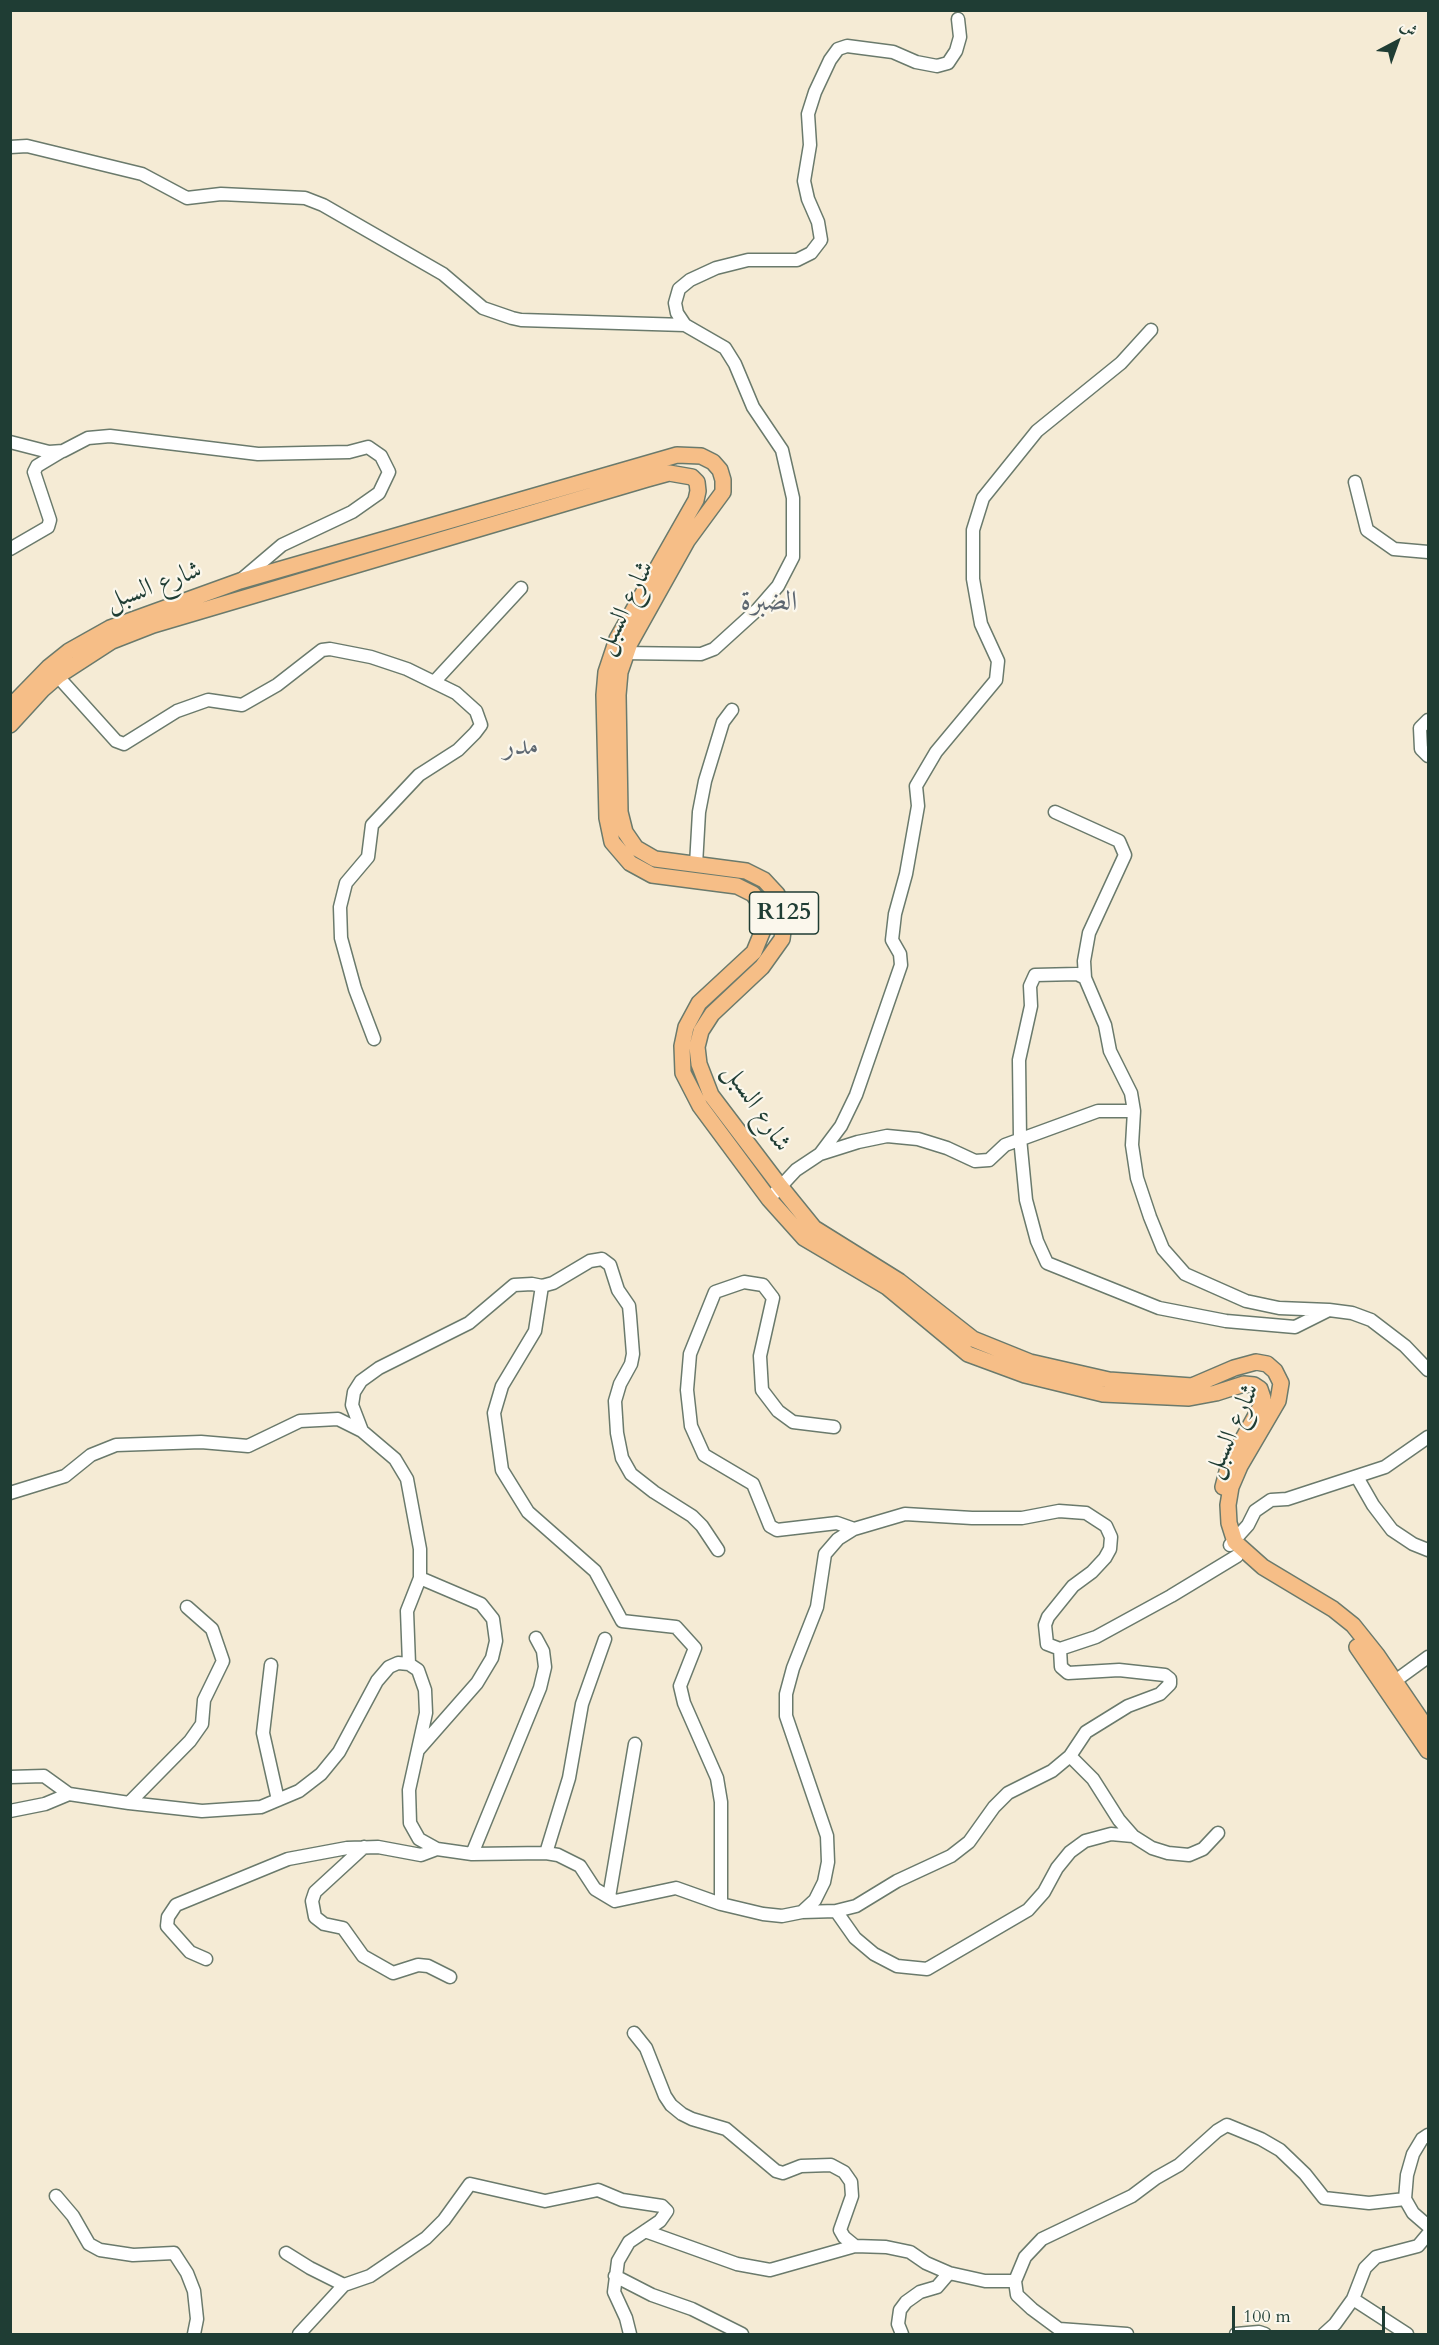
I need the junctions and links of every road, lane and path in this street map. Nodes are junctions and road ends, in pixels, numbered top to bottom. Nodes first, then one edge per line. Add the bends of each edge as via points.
1 (957, 19) dead end
2 (10, 147) edge
3 (685, 325) junction
4 (1151, 330) dead end
5 (10, 442) edge
6 (63, 451) junction
7 (1355, 482) dead end
8 (10, 549) edge
9 (1428, 552) edge
10 (240, 582) junction
11 (521, 588) dead end
12 (620, 653) junction
13 (53, 671) junction
14 (435, 681) junction
15 (10, 707) edge
16 (732, 710) dead end
17 (1428, 720) edge
18 (10, 725) edge
19 (1428, 756) edge
20 (1055, 812) dead end
21 (696, 865) junction
22 (1085, 978) junction
23 (374, 1039) dead end
24 (1134, 1111) junction
25 (1020, 1138) junction
26 (820, 1154) junction
27 (780, 1186) junction
28 (769, 1199) junction
29 (542, 1286) junction
30 (1329, 1310) junction
31 (1428, 1370) edge
32 (834, 1427) dead end
33 (363, 1431) junction
34 (1428, 1437) edge
35 (1357, 1477) junction
36 (10, 1493) edge
37 (854, 1529) junction
38 (1234, 1548) junction
39 (718, 1550) dead end
40 (1428, 1550) edge
41 (420, 1578) junction
42 (187, 1607) dead end
43 (536, 1638) dead end
44 (605, 1639) dead end
45 (1060, 1649) junction
46 (1428, 1657) edge
47 (408, 1664) junction
48 (271, 1665) dead end
49 (1395, 1681) junction
50 (1428, 1730) edge
51 (635, 1744) dead end
52 (418, 1749) junction
53 (1428, 1751) edge
54 (1070, 1756) junction
55 (10, 1777) edge
56 (69, 1794) junction
57 (278, 1800) junction
58 (129, 1803) junction
59 (10, 1811) edge
60 (1218, 1833) dead end
61 (1133, 1836) junction
62 (364, 1847) junction
63 (437, 1849) junction
64 (546, 1853) junction
65 (472, 1854) junction
66 (609, 1898) junction
67 (721, 1904) junction
68 (836, 1911) junction
69 (802, 1912) junction
70 (206, 1959) dead end
71 (450, 1977) dead end
72 (634, 2034) dead end
73 (1428, 2135) edge
74 (56, 2196) dead end
75 (1405, 2199) junction
76 (1428, 2226) edge
77 (645, 2231) junction
78 (1428, 2234) edge
79 (855, 2246) junction
80 (286, 2253) dead end
81 (949, 2273) junction
82 (615, 2276) junction
83 (1015, 2281) junction
84 (344, 2285) junction
85 (1353, 2299) junction
86 (194, 2334) edge
87 (299, 2334) edge
88 (630, 2334) edge
89 (742, 2334) edge
90 (902, 2334) edge
91 (1127, 2334) edge
92 (1236, 2334) edge
93 (1265, 2334) edge
94 (1324, 2334) edge
95 (1407, 2334) edge

1 - 3 street via 960,37 956,51 948,63 937,66 893,52 847,46 838,49 808,114 810,145 804,181 821,240 811,253 797,260 748,260 690,280 679,289 675,303
2 - 3 street via 27,146 142,174 187,198 221,194 305,198 443,274 483,308 506,316 522,320
3 - 12 street via 725,348 753,407 782,450 793,498 793,557 778,586 714,649 701,654
4 - 26 street via 1121,363 1037,431 982,498 973,530 972,579 981,624 998,661 996,680 936,752 916,786 918,806 892,940 901,965 856,1095 842,1126
5 - 6 street via 49,452
6 - 8 street via 37,466 34,472 50,520 48,527
6 - 10 street via 88,438 110,436 258,454 349,452 368,447 381,456 389,472 379,493 352,512 282,545
7 - 9 street via 1367,530 1394,549
10 - 12 main road, شارع السبل / R125 via 659,460 678,455 702,456 720,470 723,492 687,541 630,643
10 - 13 main road, شارع السبل / R125 via 110,627 69,651
11 - 14 street
12 - 13 main road, شارع السبل / R125 via 617,639 696,501 697,482 692,477 669,473 647,479 153,625
12 - 21 main road, شارع السبل / R125 via 620,812 625,832 636,848 655,860
12 - 28 main road, شارع السبل / R125 via 606,672 604,695 607,818 612,842 630,863 652,875 737,886 753,894 762,906 763,930 754,952 699,1003 686,1027 682,1046 683,1073 700,1106
13 - 14 street via 116,741 124,744 177,711 208,700 242,705 277,685 322,650 371,657
13 - 15 main road, شارع السبل / R125
13 - 18 main road, شارع السبل / R125 via 43,689
14 - 23 street via 477,711 481,725 458,750 419,775 372,825 368,857 346,883 340,907 341,938
16 - 21 street via 723,722 705,781
17 - 19 street via 1420,728 1421,749
20 - 22 street via 1119,841 1125,855 1089,933
21 - 27 main road, شارع السبل / R125 via 746,871 764,880 777,894 785,915 782,939 762,967 712,1014 697,1047 711,1095
22 - 24 street via 1105,1025 1110,1051 1131,1093
22 - 25 street via 1077,974 1035,975 1030,986 1031,1006 1019,1060
24 - 25 street via 1098,1111
24 - 30 street via 1132,1145 1137,1178 1163,1248 1185,1274 1246,1301 1279,1308
25 - 26 street via 1005,1145 990,1160 975,1161 918,1139 887,1136
25 - 30 street via 1026,1200 1047,1263 1159,1308 1226,1321 1295,1327
26 - 27 street
27 - 28 street
27 - 38 main road, شارع السبل / R125 via 814,1228 899,1281 973,1339 1030,1362 1109,1380 1192,1386 1234,1368 1256,1362 1267,1364 1281,1383 1278,1401 1231,1487 1228,1505
28 - 38 main road, شارع السبل / R125 via 804,1238 887,1287 978,1357 1025,1375 1103,1394 1189,1398 1244,1384 1260,1389 1261,1406 1228,1464 1223,1489 1221,1515
29 - 33 street via 514,1285 469,1323 361,1381 352,1405
29 - 39 street via 590,1261 602,1259 610,1265 618,1290 629,1306 633,1354 615,1401 622,1458 632,1474 692,1516
29 - 67 street via 536,1331 502,1386 494,1413 502,1470 528,1512 595,1571 622,1621 676,1627 695,1648 680,1686 687,1712 717,1778 721,1802
30 - 31 street via 1371,1320
32 - 37 street via 793,1422 778,1411 762,1390 760,1356 773,1298 763,1286 744,1282 715,1292 690,1354 687,1390 691,1426 705,1455 753,1484 770,1526 777,1530 837,1523
33 - 36 street via 338,1419 300,1421 248,1446 201,1442 116,1445 91,1455 65,1476
33 - 41 street via 395,1459 407,1479 420,1549
34 - 35 street via 1384,1467
35 - 38 street via 1287,1499 1271,1500 1255,1511
35 - 40 street via 1392,1530
37 - 45 street via 905,1514 1022,1518 1059,1511 1086,1513 1106,1526 1111,1537 1110,1549 1048,1617 1047,1644
37 - 69 street via 825,1554 817,1607 786,1694 786,1716 827,1836 824,1882 815,1900
38 - 45 street via 1171,1596 1096,1637
38 - 49 main road via 1353,1625
38 - 53 main road via 1284,1593 1328,1617 1348,1634
41 - 47 street via 407,1611
41 - 52 street via 481,1604 493,1619 496,1641 492,1658 477,1683
42 - 58 street via 212,1629 223,1661 204,1700 202,1724
43 - 65 street via 545,1666 540,1688
44 - 64 street via 582,1704 569,1778
45 - 54 street via 1060,1666 1068,1673 1119,1670 1165,1675 1170,1679 1169,1688 1160,1694 1128,1706 1086,1732
46 - 49 street
47 - 52 street via 418,1670 425,1690 426,1713
47 - 57 street via 389,1667 377,1681 339,1752 321,1774
48 - 57 street via 263,1733
49 - 50 main road
51 - 66 street
52 - 63 street via 409,1790 410,1823 419,1839
54 - 61 street via 1093,1779
54 - 68 street via 1052,1771 1008,1793 993,1807 969,1842 951,1856 897,1881 856,1906
55 - 56 street via 44,1776
56 - 58 street
56 - 59 street
57 - 58 street via 261,1807 202,1811
60 - 61 street via 1203,1849 1189,1855 1152,1848
61 - 68 street via 1111,1834 1085,1841 1070,1851 1028,1910 927,1969 897,1966 874,1954 855,1938
62 - 63 street via 422,1855
62 - 70 street via 288,1859 176,1905 167,1926 190,1952
62 - 71 street via 315,1892 315,1917 324,1924 343,1928 363,1956 393,1973 418,1965
63 - 65 street
64 - 65 street
64 - 66 street via 580,1866 595,1889
66 - 67 street via 615,1901 676,1888
67 - 69 street via 782,1916
68 - 69 street
72 - 79 street via 646,2048 665,2096 682,2114 726,2129 776,2171 831,2165 844,2172 853,2187 840,2230
73 - 75 street via 1413,2154
74 - 86 street via 89,2244 100,2250 133,2255 174,2253 194,2291
75 - 76 street
75 - 83 street via 1369,2203 1324,2199 1280,2150 1227,2125 1179,2165 1132,2196 1042,2239 1025,2257
77 - 79 street via 737,2264 770,2270
77 - 82 street via 629,2242
77 - 84 street via 667,2211 662,2206 622,2200 598,2190 545,2201 470,2184 426,2238 370,2276
78 - 85 street via 1418,2246 1376,2257 1365,2268
79 - 81 street via 910,2252
80 - 84 street
81 - 83 street via 986,2281
81 - 90 street via 937,2287 906,2302 898,2324
82 - 88 street via 614,2292
82 - 89 street
83 - 91 street via 1017,2295 1059,2329
84 - 87 street
85 - 94 street
85 - 95 street
92 - 93 street

